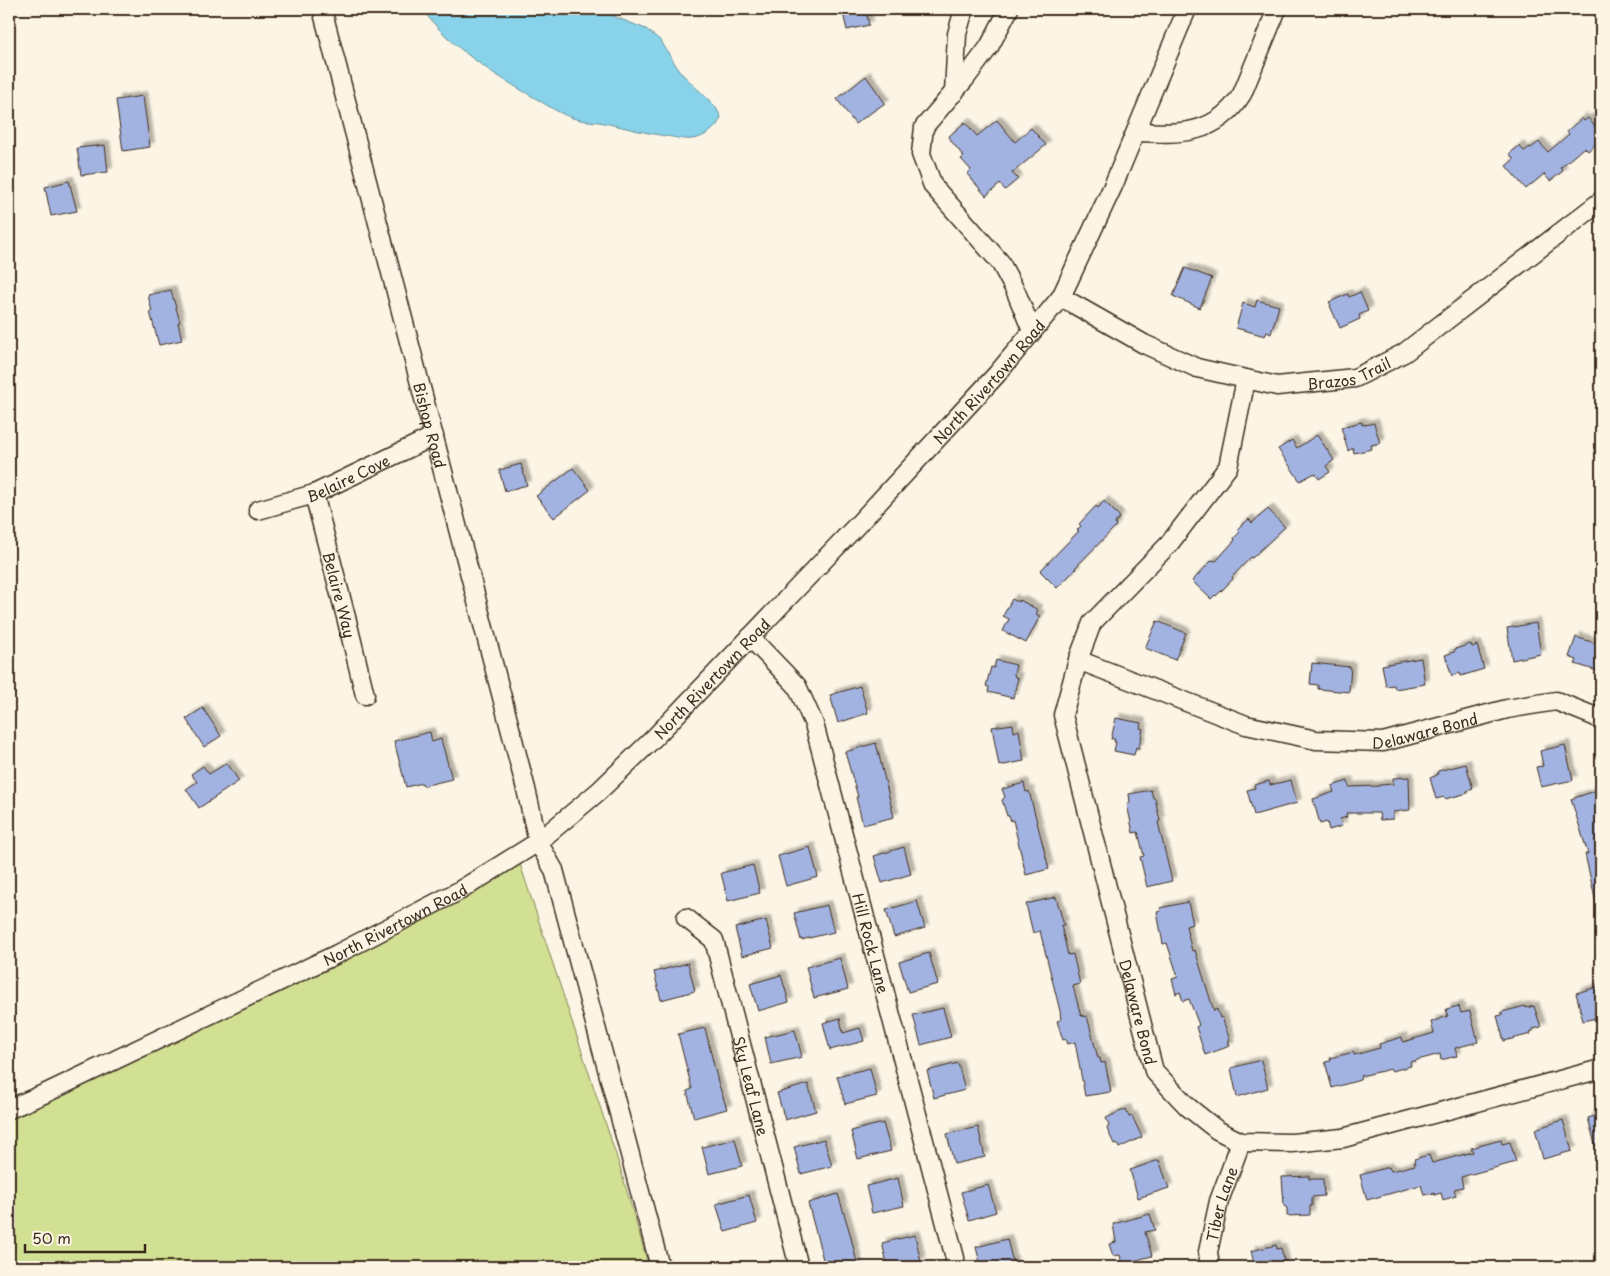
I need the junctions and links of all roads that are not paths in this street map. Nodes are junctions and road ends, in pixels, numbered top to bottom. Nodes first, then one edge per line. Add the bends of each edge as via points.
1 (322, 9) edge
2 (964, 9) edge
3 (1009, 9) edge
4 (1187, 9) edge
5 (1277, 9) edge
6 (954, 92) junction
7 (1136, 132) junction
8 (1601, 201) edge
9 (1061, 297) junction
10 (1032, 330) junction
11 (1246, 379) junction
12 (434, 436) junction
13 (314, 494) junction
14 (258, 510) dead end
15 (750, 637) junction
16 (1078, 660) junction
17 (365, 695) dead end
18 (1601, 721) edge
19 (538, 842) junction
20 (686, 918) dead end
21 (1601, 1069) edge
22 (9, 1109) edge
23 (1241, 1142) junction
24 (660, 1267) edge
25 (799, 1267) edge
26 (955, 1267) edge
27 (1210, 1267) edge

1 - 12 street, Bishop Road
2 - 6 street via 957,34
3 - 6 street via 989,47
4 - 7 street, North Rivertown Road
5 - 7 street via 1242,94 1227,113 1194,131
6 - 10 street via 924,127 921,154 933,186 1000,262
7 - 9 street, North Rivertown Road
8 - 11 street, Brazos Trail via 1404,353 1355,378 1277,386
9 - 10 street, North Rivertown Road
9 - 11 street, Brazos Trail via 1144,344 1197,368
10 - 15 street, North Rivertown Road via 996,374 862,520
11 - 16 street, Delaware Bond via 1228,467 1169,544 1092,623
12 - 13 street, Belaire Cove
12 - 19 street, Bishop Road
13 - 14 street, Belaire Cove
13 - 17 street, Belaire Way
15 - 19 street, North Rivertown Road via 641,751
15 - 26 street, Hill Rock Lane via 797,686 814,724
16 - 18 street, Delaware Bond via 1246,724 1316,740 1383,742 1507,709 1556,701
16 - 23 street, Delaware Bond via 1063,715 1154,1071 1188,1107 1217,1130
19 - 22 street, North Rivertown Road via 459,891 337,954
19 - 24 street, Bishop Road via 554,870
20 - 25 street, Sky Leaf Lane via 714,940
21 - 23 street, Delaware Bond via 1343,1138 1292,1143
23 - 27 street, Tiber Lane via 1219,1200 1208,1252

